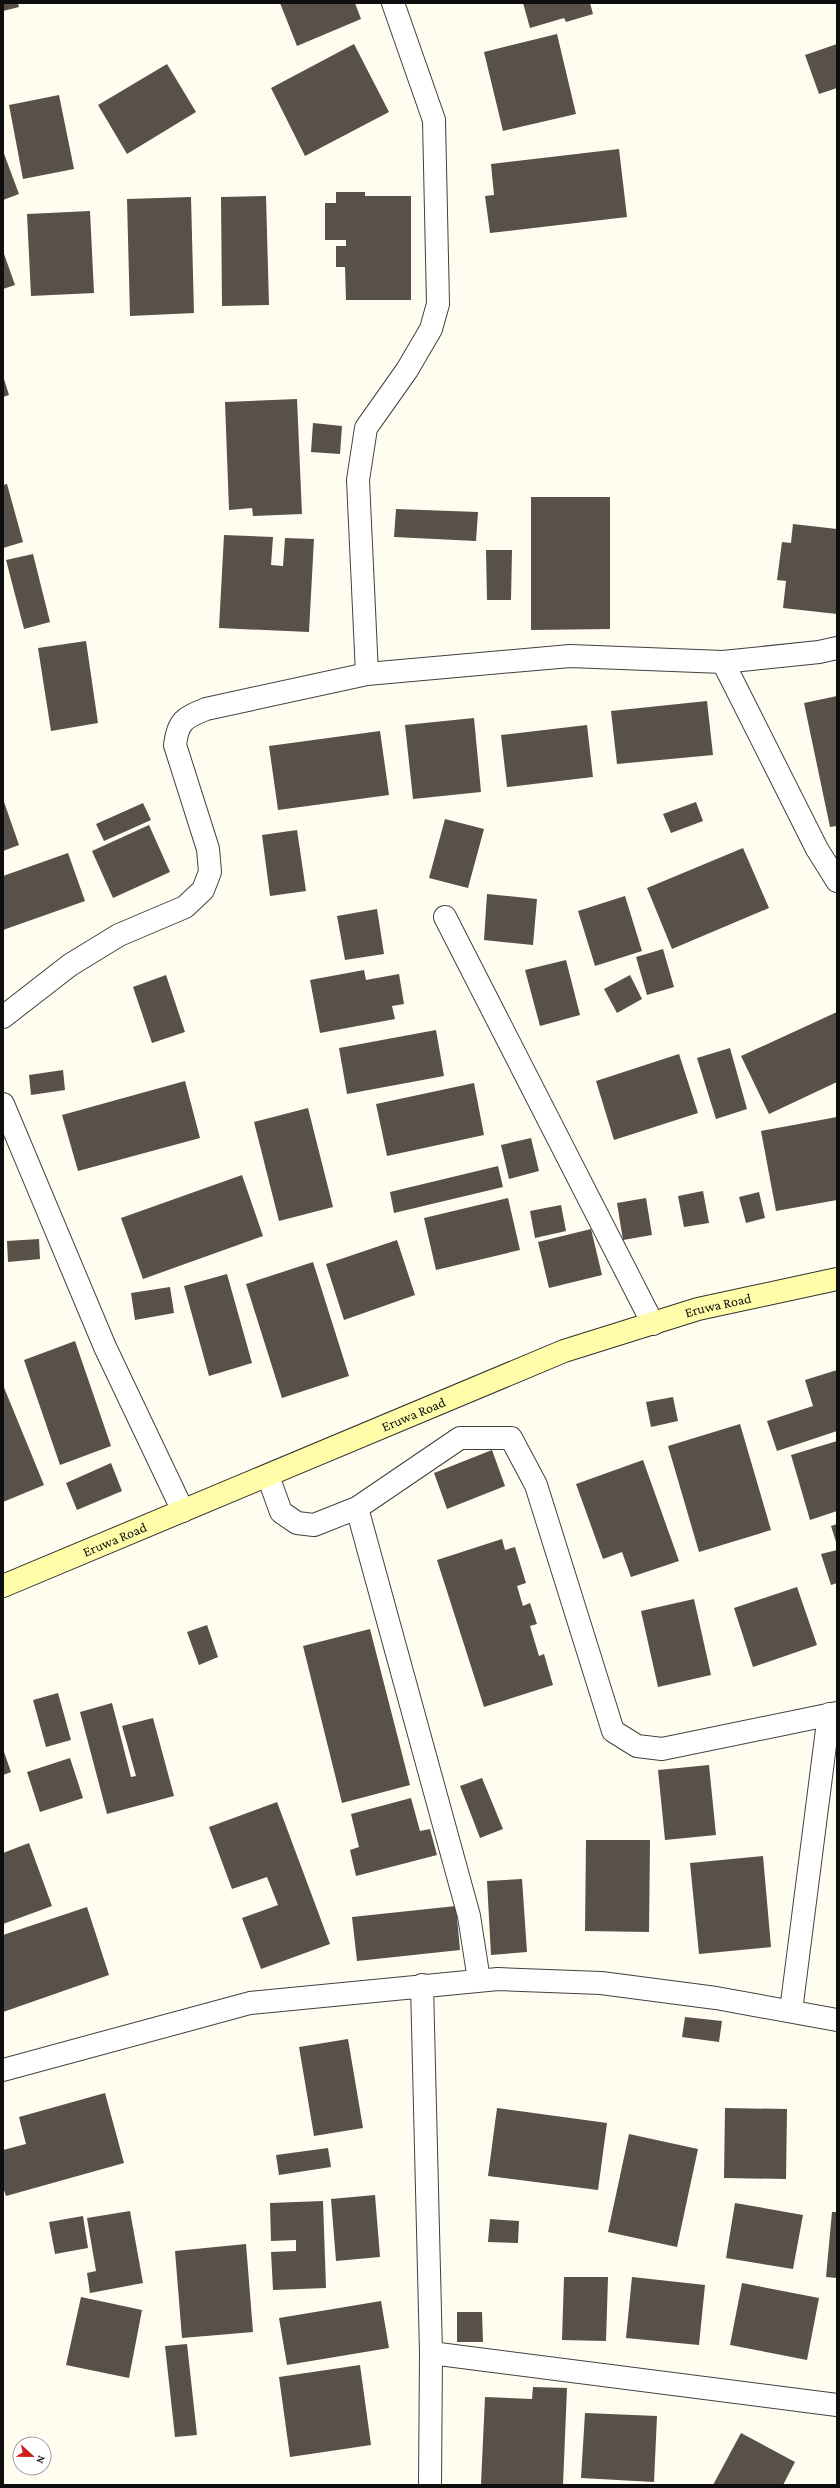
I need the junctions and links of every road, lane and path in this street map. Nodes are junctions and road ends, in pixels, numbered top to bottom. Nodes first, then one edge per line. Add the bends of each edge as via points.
1 (393, 3) edge
2 (837, 648) edge
3 (723, 662) junction
4 (367, 674) junction
5 (837, 880) edge
6 (445, 917) dead end
7 (3, 1017) edge
8 (3, 1104) edge
9 (837, 1279) edge
10 (653, 1324) junction
11 (268, 1476) junction
12 (357, 1508) junction
13 (183, 1511) junction
14 (3, 1586) edge
15 (833, 1713) edge
16 (480, 1980) junction
17 (422, 1985) junction
18 (791, 2011) junction
19 (837, 2020) edge
20 (3, 2070) edge
21 (431, 2353) junction
22 (837, 2405) edge
23 (430, 2485) edge

1 - 4 street via 434,120 438,304 431,329 407,370 366,428 358,480
2 - 3 street
3 - 4 street via 570,656
3 - 5 street via 817,849
4 - 7 street via 206,709 186,717 177,730 175,745 208,849 210,872 203,890 185,907 118,935 70,965
6 - 10 street
8 - 13 street via 105,1348
9 - 10 main road, Eruwa Road via 698,1309
10 - 11 main road, Eruwa Road via 564,1352
11 - 12 street via 281,1512 297,1523 314,1525
11 - 13 main road, Eruwa Road
12 - 15 street via 460,1438 512,1438 536,1485 613,1731 637,1746 662,1749
12 - 16 street via 465,1901
13 - 14 main road, Eruwa Road
15 - 18 street
16 - 17 street
16 - 18 street via 601,1983
17 - 20 street via 250,2004
17 - 21 street
18 - 19 street
21 - 22 street
21 - 23 street

